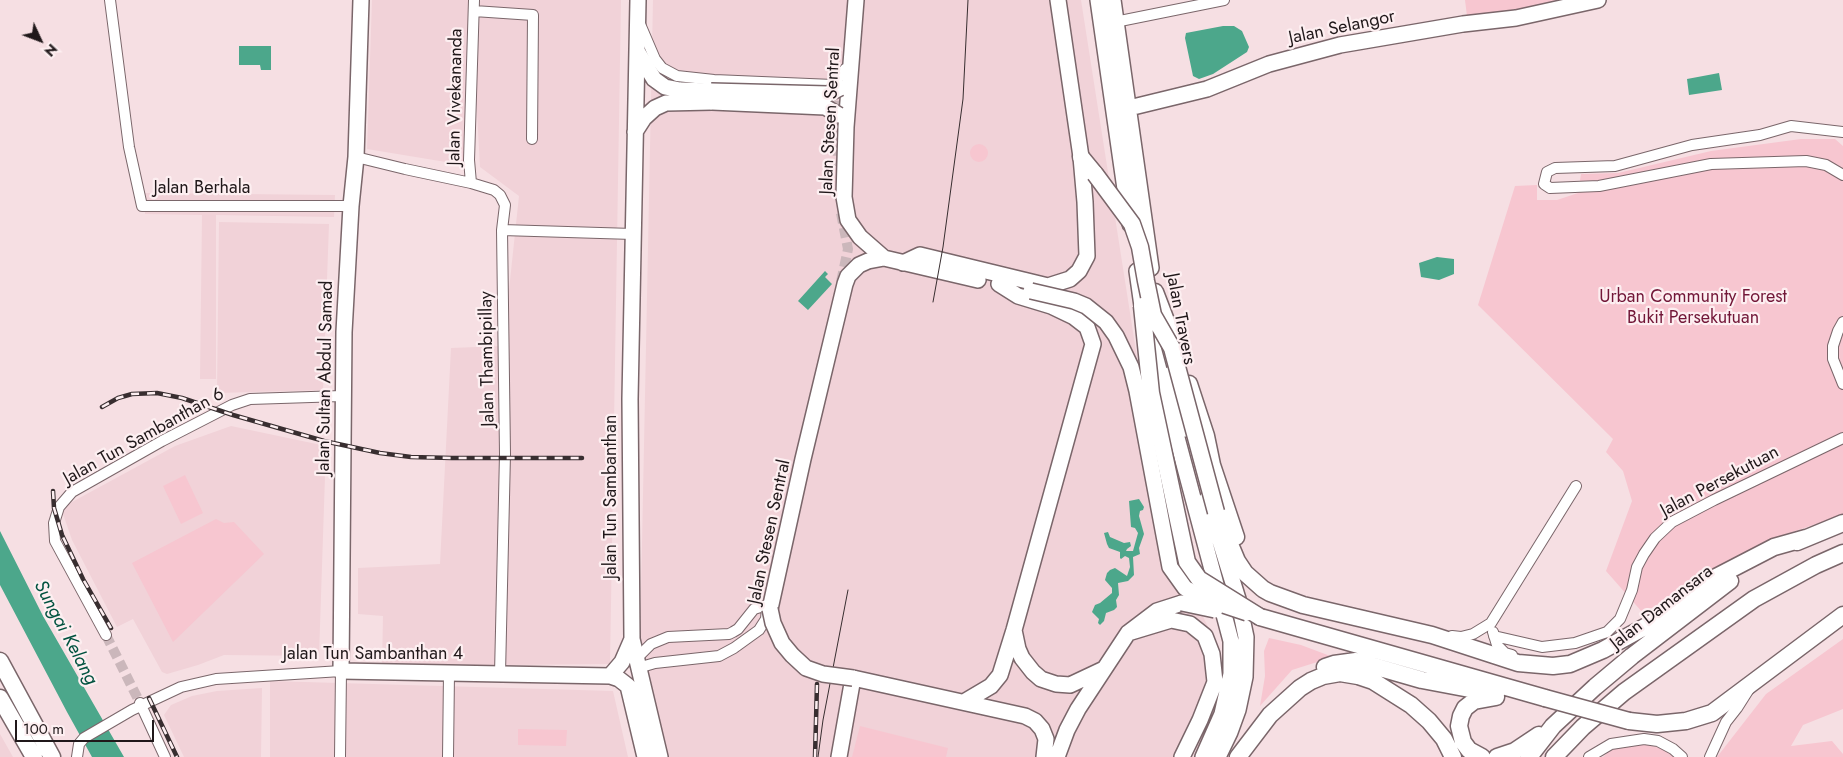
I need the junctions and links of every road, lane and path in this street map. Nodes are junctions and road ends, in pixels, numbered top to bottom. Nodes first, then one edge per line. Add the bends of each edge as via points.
1 (110, 0) edge
2 (361, 0) edge
3 (474, 0) edge
4 (638, 0) edge
5 (856, 0) edge
6 (1058, 0) edge
7 (1091, 0) edge
8 (1098, 0) edge
9 (1112, 0) edge
10 (1224, 0) edge
11 (1598, 0) edge
12 (474, 11) junction
13 (637, 18) junction
14 (1115, 22) junction
15 (637, 50) junction
16 (848, 71) junction
17 (712, 97) junction
18 (1129, 108) junction
19 (843, 121) junction
20 (1115, 123) junction
21 (635, 132) junction
22 (1843, 132) edge
23 (532, 139) dead end
24 (356, 157) junction
25 (1081, 157) junction
26 (1843, 175) edge
27 (471, 183) junction
28 (351, 206) junction
29 (502, 230) junction
30 (633, 234) junction
31 (884, 258) junction
32 (902, 263) junction
33 (999, 284) junction
34 (1155, 292) junction
35 (1142, 306) junction
36 (1843, 322) edge
37 (1843, 384) edge
38 (342, 396) junction
39 (1843, 438) edge
40 (1576, 486) dead end
41 (1219, 519) junction
42 (1843, 523) edge
43 (1806, 538) junction
44 (1843, 553) edge
45 (1223, 554) junction
46 (1279, 596) junction
47 (769, 605) junction
48 (1843, 615) edge
49 (1260, 617) junction
50 (1491, 624) junction
51 (1014, 630) junction
52 (1128, 633) junction
53 (106, 635) tunnel mouth
54 (1432, 635) junction
55 (1494, 636) junction
56 (632, 639) junction
57 (1238, 639) junction
58 (0, 661) edge
59 (637, 664) junction
60 (1538, 665) junction
61 (1105, 668) junction
62 (341, 670) junction
63 (449, 673) junction
64 (500, 674) junction
65 (610, 676) junction
66 (853, 678) junction
67 (1752, 684) junction
68 (1508, 696) junction
69 (0, 698) edge
70 (1545, 698) junction
71 (964, 702) junction
72 (138, 706) junction
73 (1270, 715) junction
74 (1553, 726) junction
75 (34, 757) edge
76 (52, 757) edge
77 (77, 757) edge
78 (165, 757) edge
79 (340, 757) edge
80 (448, 757) edge
81 (645, 757) edge
82 (660, 757) edge
83 (839, 757) edge
84 (1044, 757) edge
85 (1057, 757) edge
86 (1182, 757) edge
87 (1202, 757) edge
88 (1218, 757) edge
89 (1238, 757) edge
90 (1453, 757) edge
91 (1482, 757) edge
92 (1497, 757) edge
93 (1529, 757) edge
94 (1554, 757) edge
95 (1589, 757) edge
96 (1682, 757) edge
97 (1710, 757) edge

1 - 28 street, Jalan Berhala via 129,147 142,206
2 - 24 main road, Jalan Sultan Abdul Samad
3 - 12 street, Jalan Vivekananda
4 - 13 main road, Jalan Tun Sambanthan
5 - 16 main road, Jalan Stesen Sentral
6 - 25 main road
7 - 20 main road via 1098,51
8 - 20 main road, Jalan Travers
9 - 14 main road, Jalan Travers
10 - 14 street
11 - 18 main road, Jalan Selangor via 1516,18 1340,45 1269,64 1207,89
12 - 23 street, Jalan Vivekananda via 533,15
12 - 27 street, Jalan Vivekananda
13 - 15 main road, Jalan Tun Sambanthan
13 - 16 street via 655,59 662,68 677,76 832,85
14 - 18 main road, Jalan Travers
15 - 17 main road via 654,80 665,87
15 - 21 main road, Jalan Tun Sambanthan
16 - 17 main road, bridge via 840,88 828,94
16 - 19 main road, Jalan Stesen Sentral
17 - 19 main road, bridge via 824,107
17 - 21 main road via 666,103 644,118
18 - 34 main road, Jalan Travers
19 - 31 main road, Jalan Stesen Sentral via 844,197 848,220 860,237
20 - 35 main road, Jalan Travers
21 - 30 main road, Jalan Tun Sambanthan
22 - 26 street via 1791,126 1760,136 1692,145 1615,166 1555,168 1547,172 1544,184 1550,188 1599,186 1711,164 1806,161 1826,165
24 - 27 street, Jalan Thambipillay
24 - 28 main road, Jalan Sultan Abdul Samad
25 - 32 main road via 1087,256 1070,279 1048,286 920,255
25 - 41 main road, bridge via 1132,224 1140,247 1153,315 1172,348
27 - 29 street, Jalan Thambipillay via 500,195 505,205
28 - 38 main road, Jalan Sultan Abdul Samad
29 - 30 street
29 - 64 street, Jalan Thambipillay via 505,454
30 - 56 main road, Jalan Tun Sambanthan via 630,399
31 - 32 main road, Jalan Stesen Sentral
31 - 47 main road, Jalan Stesen Sentral via 859,265 845,284
32 - 33 main road, Jalan Stesen Sentral
33 - 49 main road, Jalan Stesen Sentral, bridge via 1074,301 1106,322 1131,367 1170,567 1185,588 1205,599
33 - 51 main road, Jalan Stesen Sentral via 1018,296 1074,317 1087,327 1093,344
34 - 45 main road, Jalan Travers via 1177,400
34 - 46 main road via 1206,436 1212,465 1240,550 1259,577
35 - 49 main road, bridge via 1151,393 1187,562 1199,578
35 - 57 main road, Jalan Travers
36 - 37 street via 1833,346 1833,359
38 - 53 street, Jalan Tun Sambanthan 6 via 250,399 232,405 72,492 59,508 54,523 55,541
38 - 62 main road, Jalan Sultan Abdul Samad
39 - 55 street, Jalan Persekutuan via 1672,522 1644,554 1620,620 1607,632 1575,643 1542,647
40 - 50 street
41 - 45 main road
41 - 46 main road via 1245,573 1263,589
42 - 43 main road, Jalan Damansara
43 - 60 main road via 1774,547 1718,576 1661,618 1603,650 1570,664
43 - 74 main road, Jalan Damansara via 1764,559 1723,586 1632,656
44 - 94 main road via 1754,598 1624,692
45 - 57 main road, Jalan Travers via 1238,600
46 - 54 main road
47 - 59 street via 754,609 733,632 668,637 651,644
47 - 59 street via 759,630 724,653 714,657
47 - 66 main road, Jalan Stesen Sentral, bridge via 782,643 806,668
48 - 67 main road
49 - 52 main road, bridge via 1245,617 1182,603 1157,611
49 - 70 main road
50 - 54 street via 1484,630 1462,637
50 - 55 street
51 - 61 main road via 1022,658 1041,679 1070,685
51 - 71 main road, Jalan Stesen Sentral via 1000,675 991,686
52 - 61 main road
52 - 86 main road via 1171,620 1190,624 1205,636 1212,654 1215,682
54 - 60 main road via 1518,663
55 - 60 street via 1504,653
56 - 59 main road, Jalan Tun Sambanthan
56 - 65 main road via 622,662
57 - 87 main road via 1222,714
57 - 88 main road via 1245,677 1238,710
58 - 76 main road
59 - 82 main road, Jalan Tun Sambanthan
61 - 85 main road via 1067,730
62 - 63 main road, Jalan Tun Sambanthan 4
62 - 72 street, Jalan Tun Sambanthan 4 via 198,682
62 - 79 street, Jalan Sultan Abdul Samad
63 - 64 main road, Jalan Tun Sambanthan 4
63 - 80 street
64 - 65 main road, Jalan Tun Sambanthan 4
65 - 81 main road via 619,678 628,686
66 - 71 main road, Jalan Stesen Sentral
66 - 83 main road
67 - 70 main road, bridge via 1712,712 1686,721 1658,724 1629,721
67 - 97 street via 1726,722
68 - 70 main road
68 - 73 main road via 1422,680 1356,662 1305,672 1283,692
68 - 91 main road via 1474,701 1460,716 1463,742
69 - 75 main road
71 - 84 main road, Jalan Stesen Sentral via 1026,716 1035,721 1046,739
72 - 77 street, Jalan Tun Sambanthan 4 via 84,738 79,744
72 - 78 street
73 - 89 main road
73 - 90 main road via 1311,680 1340,673 1358,676 1411,705 1444,739
74 - 92 main road via 1515,751
74 - 93 main road, Jalan Damansara
95 - 96 street via 1611,744 1644,739 1658,741

